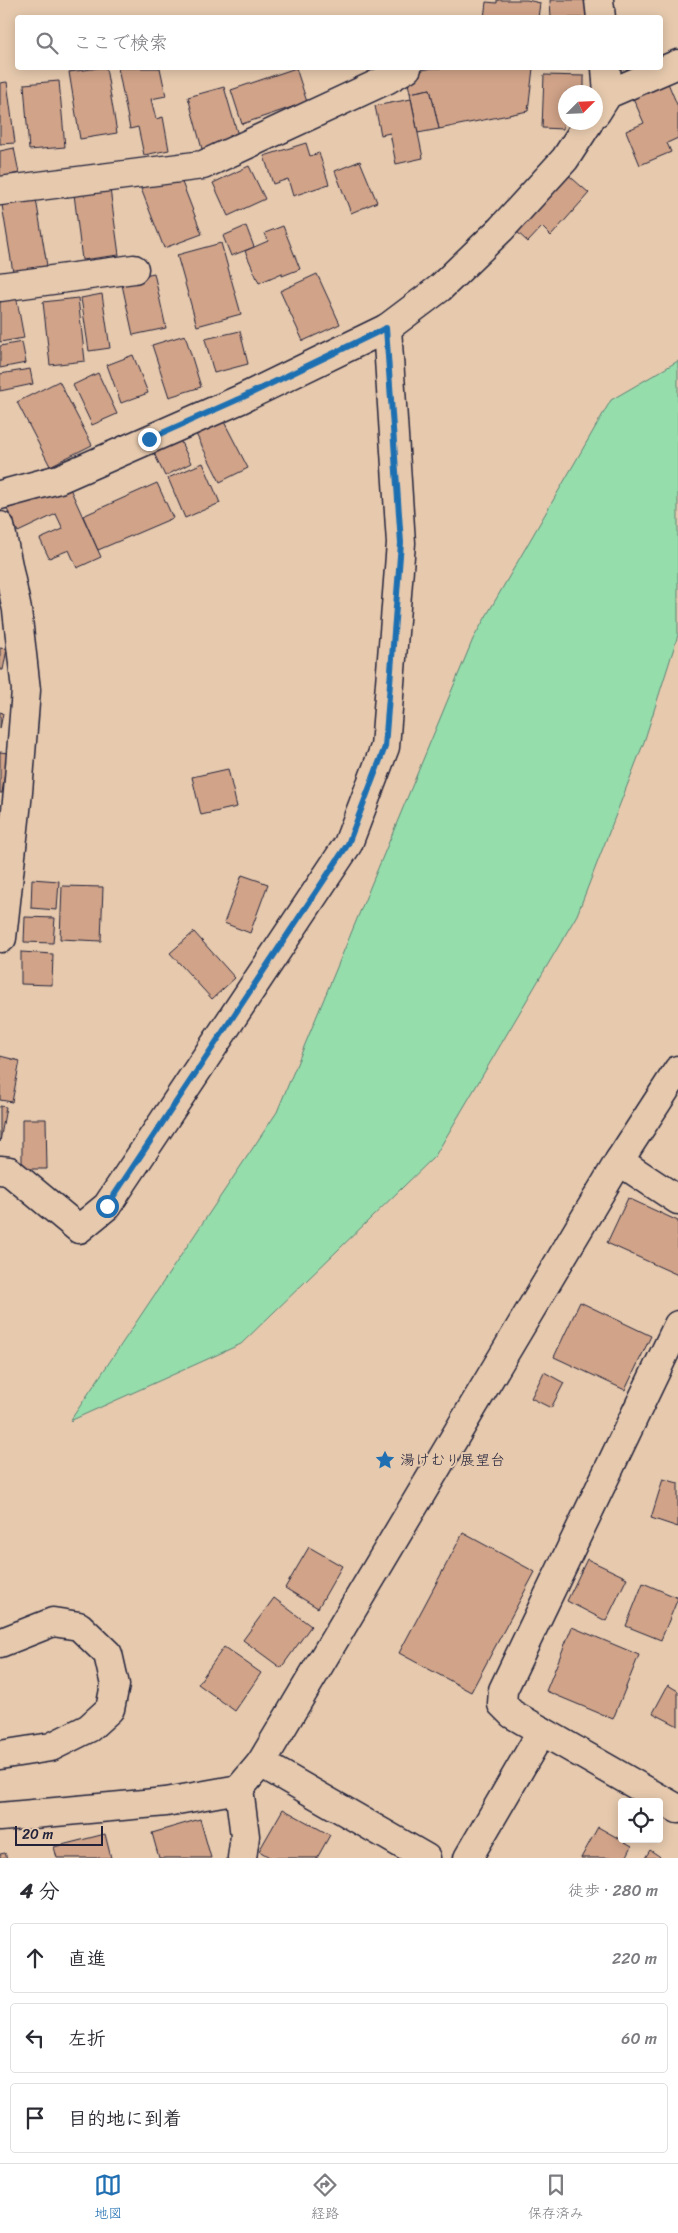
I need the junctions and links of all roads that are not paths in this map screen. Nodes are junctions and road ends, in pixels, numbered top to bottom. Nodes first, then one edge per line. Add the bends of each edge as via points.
1 (599, 0) edge
2 (601, 15) edge
3 (678, 64) edge
4 (663, 69) edge
5 (404, 70) edge
6 (661, 70) edge
7 (603, 91) edge
8 (584, 130) edge
9 (0, 191) edge
10 (134, 270) dead end
11 (0, 287) edge
12 (386, 328) junction
13 (0, 495) edge
14 (0, 526) edge
15 (5, 867) edge
16 (2, 938) dead end
17 (678, 1070) edge
18 (619, 1161) junction
19 (0, 1170) edge
20 (678, 1200) edge
21 (678, 1325) edge
22 (0, 1643) edge
23 (542, 1731) junction
24 (0, 1754) edge
25 (261, 1764) junction
26 (239, 1789) junction
27 (678, 1809) edge
28 (0, 1817) edge
29 (242, 1858) edge
30 (426, 1858) edge
31 (468, 1858) edge

1 - 2 street
3 - 4 street
5 - 9 street via 203,165
6 - 7 street
8 - 12 street via 565,159 500,228 440,288
10 - 11 street
12 - 13 street via 241,398 59,479
12 - 19 street via 401,543 385,747 348,844 107,1206 79,1229 9,1171
14 - 15 street via 17,610 26,690
15 - 16 street
17 - 18 street
18 - 20 street
18 - 25 street
21 - 23 street via 503,1690 502,1704 512,1714
22 - 24 street via 53,1622 79,1626 108,1654 115,1685 110,1709 89,1728 51,1747
23 - 27 street
23 - 31 street
25 - 26 street
25 - 30 street
26 - 28 street via 166,1802
26 - 29 street via 245,1836

